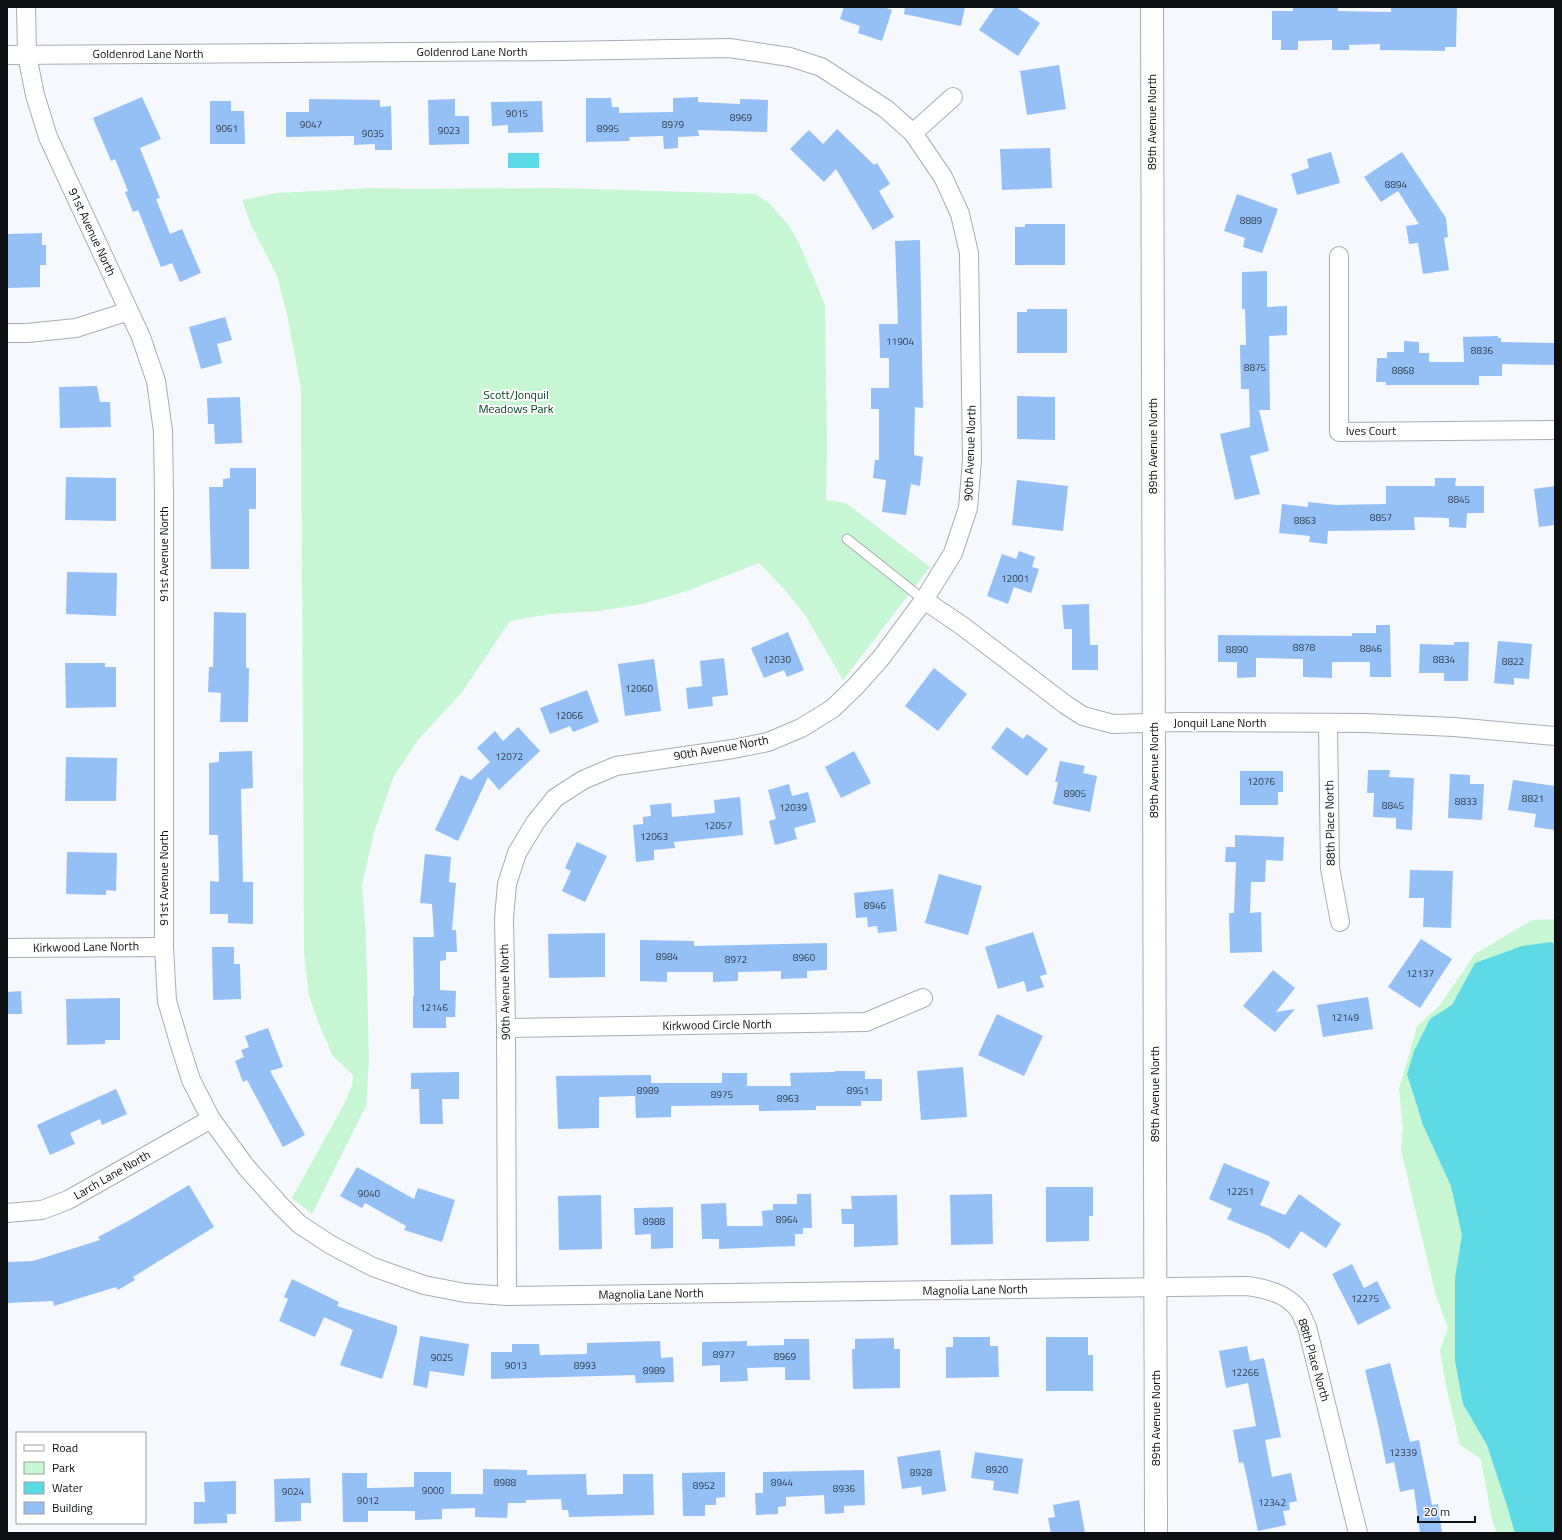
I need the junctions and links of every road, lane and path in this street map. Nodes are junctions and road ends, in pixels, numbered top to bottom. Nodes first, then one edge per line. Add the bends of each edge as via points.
1 (26, 7) edge
2 (1152, 7) edge
3 (7, 55) edge
4 (27, 55) junction
5 (953, 97) dead end
6 (913, 133) junction
7 (1339, 256) dead end
8 (129, 311) junction
9 (7, 333) edge
10 (1555, 430) edge
11 (847, 539) dead end
12 (924, 600) junction
13 (1153, 723) junction
14 (1328, 724) junction
15 (1555, 736) edge
16 (1340, 922) dead end
17 (164, 947) junction
18 (7, 948) edge
19 (923, 998) dead end
20 (506, 1028) junction
21 (211, 1119) junction
22 (7, 1213) edge
23 (1156, 1288) junction
24 (507, 1296) junction
25 (1156, 1533) edge
26 (1358, 1533) edge

1 - 4 street, 91st Avenue North
2 - 13 street, 89th Avenue North
3 - 4 street, Goldenrod Lane North
4 - 6 street, Goldenrod Lane North via 729,48 790,56 821,67 886,109
4 - 8 street, 91st Avenue North via 35,95 48,137
5 - 6 street
6 - 12 street, 90th Avenue North via 943,177 960,214 970,267 972,460 968,508 953,553
7 - 10 street, Ives Court via 1339,432
8 - 9 street via 76,328
8 - 17 street, 91st Avenue North via 156,381 163,431
11 - 12 lane
12 - 13 street, Jonquil Lane North via 1084,716 1113,724
12 - 20 street, 90th Avenue North via 881,658 855,687 832,709 801,728 768,742 616,766 583,780 555,798 535,823 517,853 507,884 504,918
13 - 14 street, Jonquil Lane North
13 - 23 street, 89th Avenue North
14 - 15 street, Jonquil Lane North via 1454,727
14 - 16 street, 88th Place North via 1330,868
17 - 18 street, Kirkwood Lane North
17 - 21 street, 91st Avenue North via 168,1001 178,1042 191,1080
19 - 20 street, Kirkwood Circle North via 866,1022
20 - 24 street, 90th Avenue North
21 - 22 street, Larch Lane North via 68,1200 42,1210
21 - 24 street, Magnolia Lane North via 246,1167 280,1205 300,1224 331,1245 374,1267 424,1285 465,1293
23 - 24 street, Magnolia Lane North
23 - 25 street, 89th Avenue North
23 - 26 street, 88th Place North via 1247,1286 1268,1289 1286,1297 1299,1310 1307,1327

